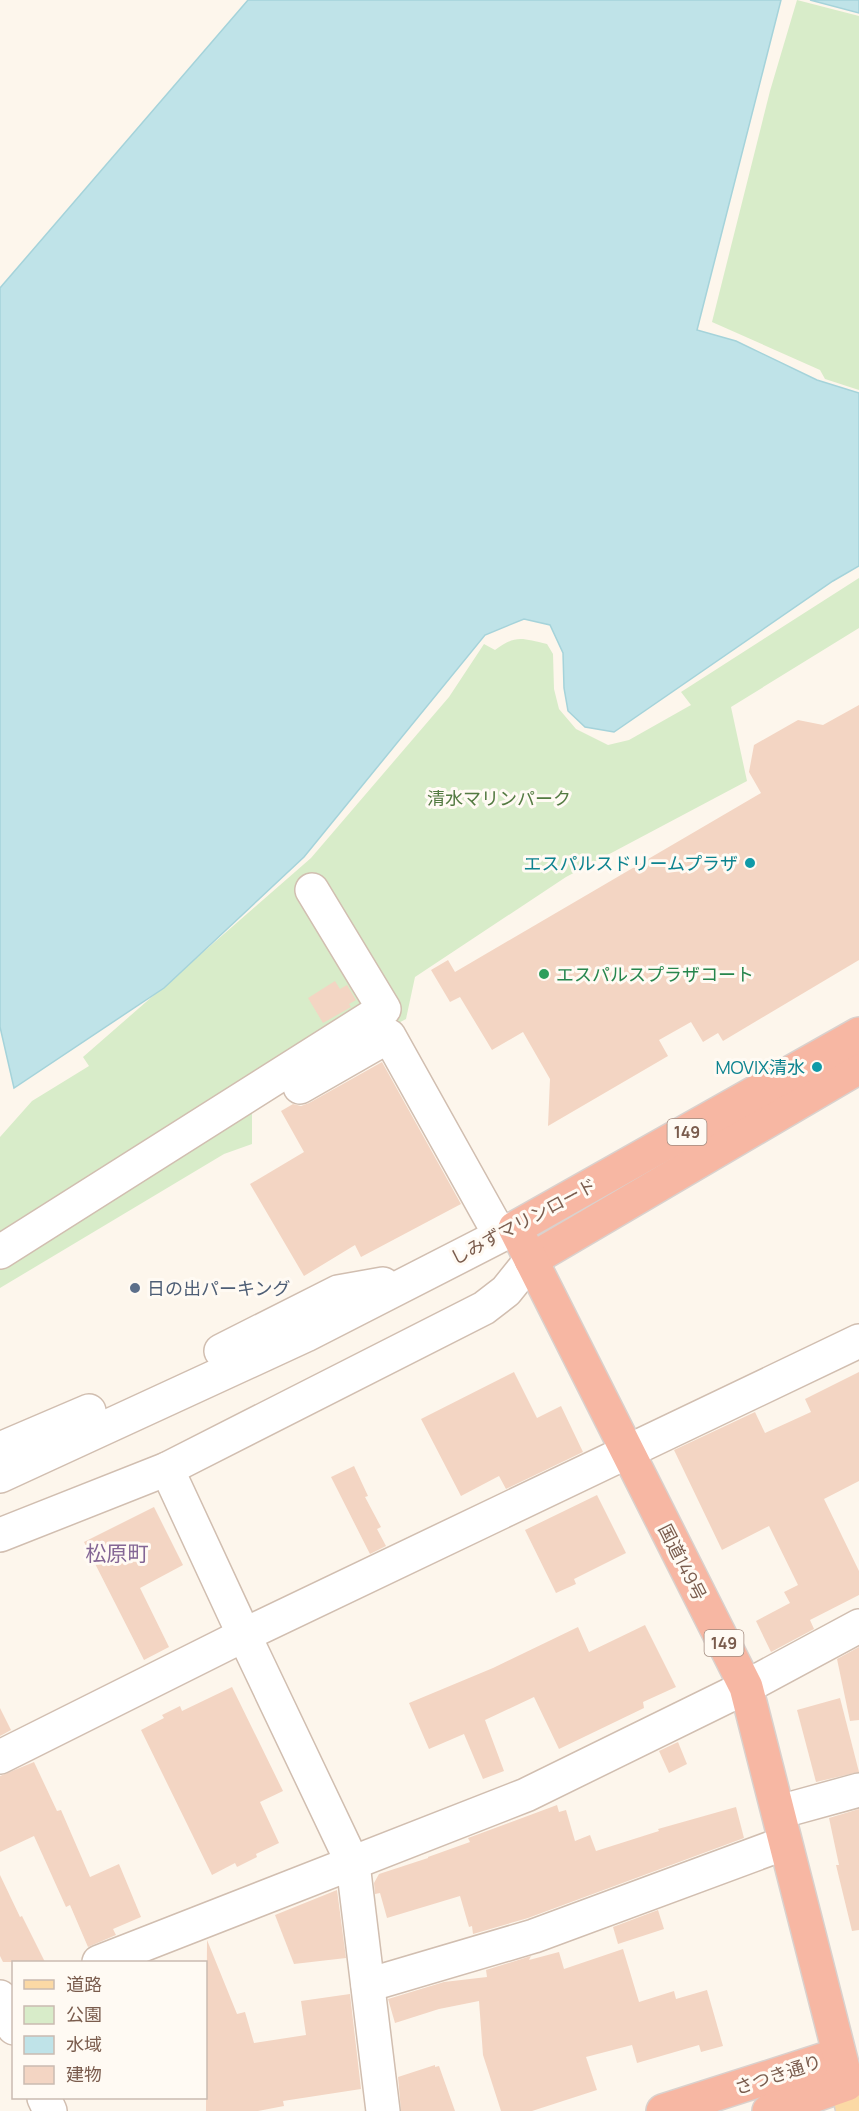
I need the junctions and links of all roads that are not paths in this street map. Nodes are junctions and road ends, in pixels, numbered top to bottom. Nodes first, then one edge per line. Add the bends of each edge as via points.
1 (312, 890) dead end
2 (855, 1060) edge
3 (244, 1119) dead end
4 (507, 1231) junction
5 (0, 1251) edge
6 (531, 1260) junction
7 (413, 1279) junction
8 (859, 1341) edge
9 (0, 1449) edge
10 (628, 1452) junction
11 (167, 1469) junction
12 (0, 1476) edge
13 (0, 1512) edge
14 (0, 1535) edge
15 (859, 1626) edge
16 (244, 1635) junction
17 (746, 1687) junction
18 (0, 1757) edge
19 (859, 1790) edge
20 (782, 1828) junction
21 (353, 1864) junction
22 (102, 1961) edge
23 (368, 1985) junction
24 (851, 2075) edge
25 (383, 2111) edge
26 (663, 2111) edge
27 (769, 2111) edge

1 - 5 street via 384,1009
2 - 4 highway, しみずマリンロード / 149
2 - 6 highway, 149
3 - 4 street via 389,1036
4 - 6 highway, 国道149号 / 149
4 - 7 street, しみずマリンロード
6 - 10 highway, 国道149号 / 149
6 - 11 street via 506,1291 484,1308
6 - 13 street, しみずマリンロード via 200,1428 120,1465
7 - 9 street via 338,1292 170,1377
7 - 12 street, しみずマリンロード via 306,1335
8 - 10 street
10 - 16 street
10 - 17 highway, 国道149号 / 149
11 - 14 street
11 - 16 street
15 - 17 street
16 - 18 street
16 - 21 street
17 - 20 highway, 国道149号 / 149
17 - 21 street via 526,1795
19 - 20 street
20 - 23 street via 534,1936
20 - 24 highway, 国道149号 / 149
21 - 22 street
21 - 23 street
23 - 25 street
24 - 26 highway, さつき通り
24 - 27 highway, さつき通り

